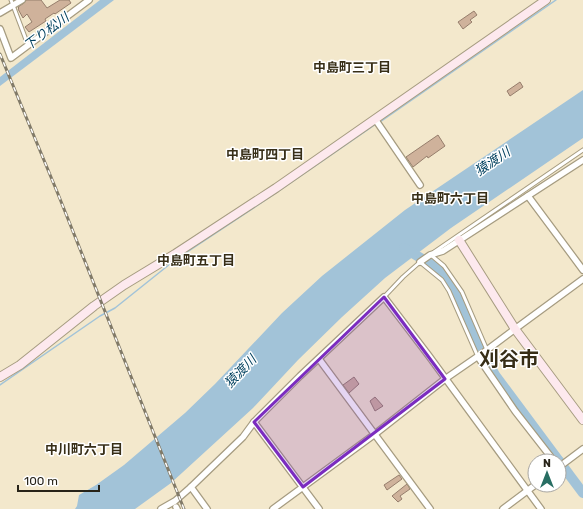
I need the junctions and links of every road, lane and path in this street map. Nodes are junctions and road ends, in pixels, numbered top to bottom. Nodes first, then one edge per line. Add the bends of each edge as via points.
1 (22, 0) edge
2 (89, 0) edge
3 (546, 0) edge
4 (12, 3) edge
5 (0, 13) edge
6 (0, 29) edge
7 (28, 46) junction
8 (375, 119) junction
9 (583, 150) edge
10 (583, 160) edge
11 (420, 185) dead end
12 (528, 196) junction
13 (459, 240) junction
14 (430, 255) junction
15 (420, 262) junction
16 (583, 270) edge
17 (583, 279) edge
18 (384, 297) junction
19 (515, 328) junction
20 (487, 350) junction
21 (478, 357) junction
22 (318, 359) junction
23 (0, 377) edge
24 (445, 379) junction
25 (583, 420) edge
26 (254, 422) junction
27 (375, 434) junction
28 (583, 449) edge
29 (548, 453) edge
30 (567, 461) edge
31 (191, 487) junction
32 (303, 487) junction
33 (527, 491) joint
34 (528, 493) edge
35 (161, 509) edge
36 (207, 509) edge
37 (273, 509) edge
38 (319, 509) edge
39 (430, 509) edge
40 (503, 509) edge
41 (540, 509) edge

1 - 4 street
2 - 7 street
3 - 8 street
4 - 5 street
4 - 7 lane
6 - 7 street via 11,58
8 - 11 street
8 - 23 street via 276,188 94,306 20,365
9 - 14 lane
10 - 12 street
12 - 13 street
12 - 16 street
13 - 14 street via 443,251
13 - 19 street
14 - 15 street
14 - 20 lane via 444,266 462,292
15 - 18 lane
15 - 21 lane via 442,280 449,291
17 - 19 street
18 - 22 street
18 - 24 street
19 - 20 street
19 - 25 street
20 - 21 street
21 - 24 street
21 - 29 street
22 - 26 street
22 - 27 street
24 - 27 street
24 - 33 street
26 - 31 street via 243,437
26 - 32 street
27 - 32 street
27 - 39 street
28 - 30 street
31 - 35 street
31 - 36 street
32 - 37 street
32 - 38 street
33 - 40 street
34 - 41 street

